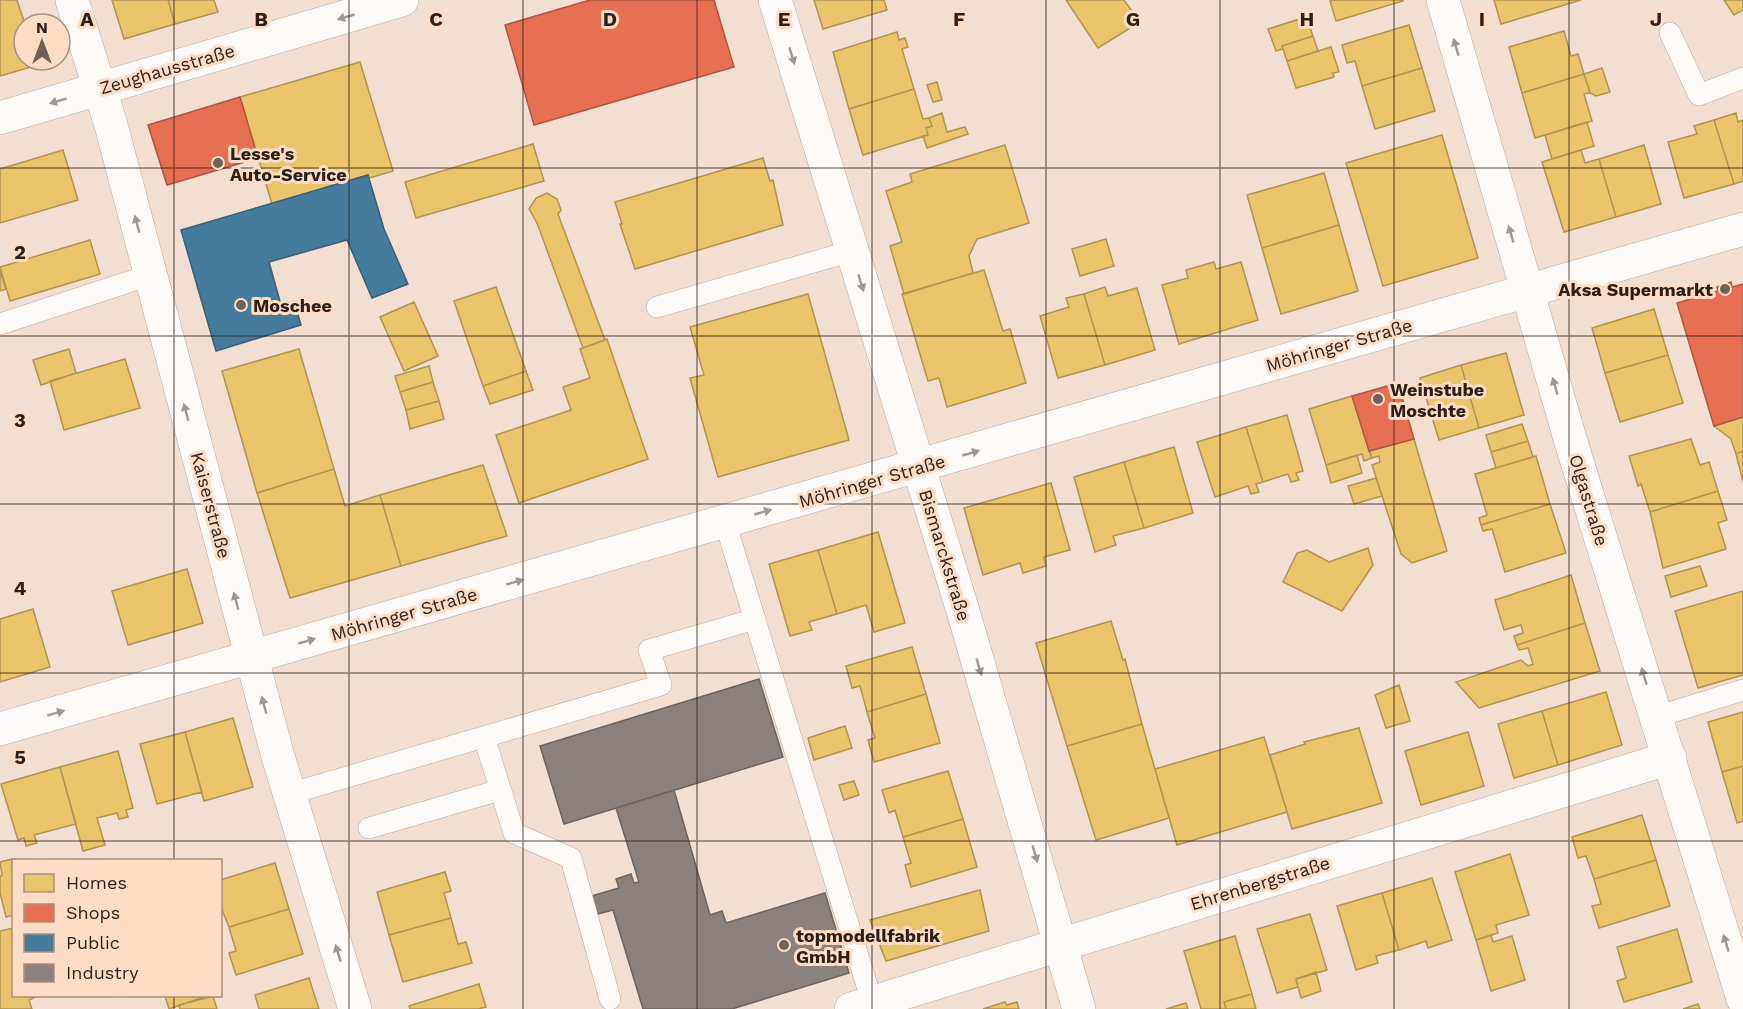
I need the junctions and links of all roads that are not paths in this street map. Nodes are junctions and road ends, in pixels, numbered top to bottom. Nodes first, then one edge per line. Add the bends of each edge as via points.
1 (72, 0) edge
2 (402, 0) edge
3 (775, 0) edge
4 (1443, 0) edge
5 (1670, 33) dead end
6 (1743, 78) edge
7 (100, 89) junction
8 (0, 118) edge
9 (1743, 230) edge
10 (852, 251) junction
11 (150, 276) junction
12 (1528, 290) junction
13 (657, 307) dead end
14 (0, 324) edge
15 (918, 468) junction
16 (725, 522) junction
17 (755, 619) junction
18 (251, 657) junction
19 (1743, 690) edge
20 (1656, 717) junction
21 (0, 729) edge
22 (484, 737) junction
23 (1670, 758) junction
24 (500, 790) junction
25 (290, 794) junction
26 (369, 828) dead end
27 (1061, 944) junction
28 (610, 999) dead end
29 (1743, 999) edge
30 (862, 1006) edge
31 (355, 1009) edge
32 (1079, 1009) edge

1 - 7 street, Kaiserstraße
2 -> 7 street, Zeughausstraße
3 -> 10 street, Bismarckstraße
12 -> 4 street, Olgastraße
5 - 6 lane via 1699,95
7 -> 8 street, Zeughausstraße
11 -> 7 street, Kaiserstraße
9 - 12 street, Möhringer Straße
10 - 13 lane
10 -> 15 street, Bismarckstraße
11 - 14 lane
18 -> 11 street, Kaiserstraße
15 -> 12 street, Möhringer Straße
20 -> 12 street, Olgastraße
16 -> 15 street, Möhringer Straße
15 -> 27 street, Bismarckstraße
16 - 17 lane
18 -> 16 street, Möhringer Straße
17 - 22 lane via 649,650 661,684
17 - 30 lane
21 -> 18 street, Möhringer Straße
25 -> 18 street, Kaiserstraße
19 - 20 lane
20 - 23 street, Olgastraße
22 - 24 lane
22 - 25 lane
23 - 27 street, Ehrenbergstraße
29 -> 23 street, Olgastraße
24 - 26 lane
24 - 28 lane via 514,833 571,858
31 -> 25 street, Kaiserstraße
27 - 30 street, Ehrenbergstraße
27 - 32 street, Bismarckstraße

